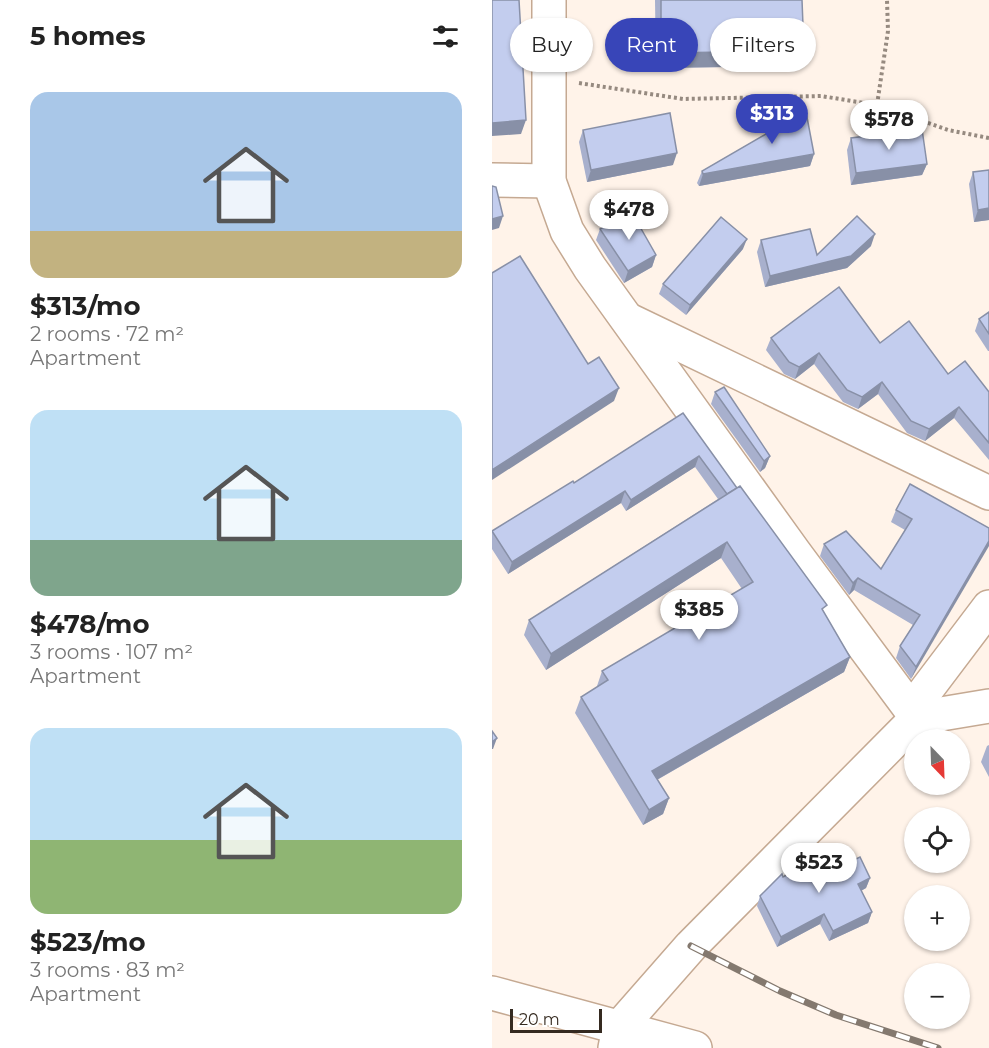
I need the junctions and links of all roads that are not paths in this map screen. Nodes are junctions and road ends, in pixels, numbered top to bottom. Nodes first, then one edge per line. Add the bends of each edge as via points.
1 (549, 0) edge
2 (492, 180) edge
3 (549, 181) junction
4 (627, 319) junction
5 (989, 493) edge
6 (989, 607) edge
7 (989, 706) edge
8 (917, 718) junction
9 (492, 993) edge
10 (617, 1038) edge
11 (695, 1048) edge

1 - 3 street
2 - 3 street
3 - 4 street via 567,231
4 - 5 street
4 - 8 street
6 - 8 street via 924,693
7 - 8 street
8 - 10 street via 691,946
9 - 10 street
10 - 11 street

